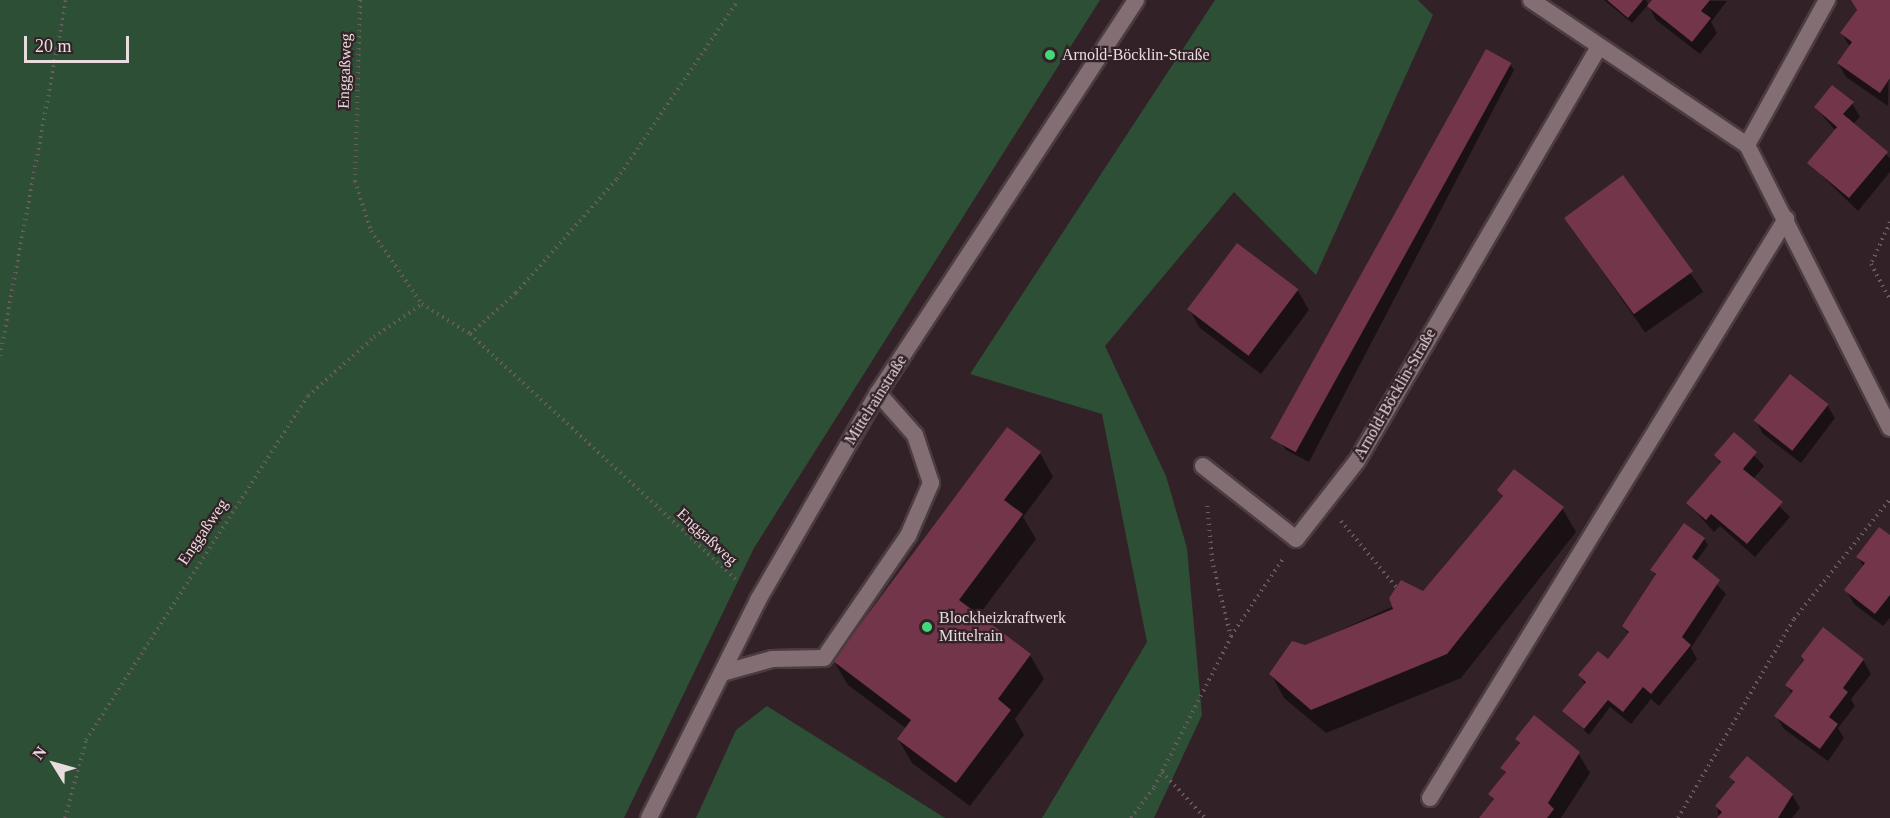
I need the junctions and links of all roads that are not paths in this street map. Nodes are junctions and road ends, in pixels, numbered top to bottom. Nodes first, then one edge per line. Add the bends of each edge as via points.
1 (1136, 0) edge
2 (1531, 0) edge
3 (1827, 0) edge
4 (1599, 47) junction
5 (1747, 146) junction
6 (1786, 219) junction
7 (879, 393) junction
8 (1890, 428) edge
9 (1203, 466) road end
10 (722, 673) junction
11 (1430, 798) dead end
12 (649, 818) edge

1 - 7 street, Mittelrainstraße
2 - 4 street
3 - 5 street
4 - 5 street
4 - 9 street, Arnold-Böcklin-Straße via 1357,461 1296,539
5 - 6 street
6 - 8 street
6 - 11 street
7 - 10 street, Mittelrainstraße via 758,600
7 - 10 street via 915,435 931,483 908,536 824,658 772,659
10 - 12 street, Mittelrainstraße

